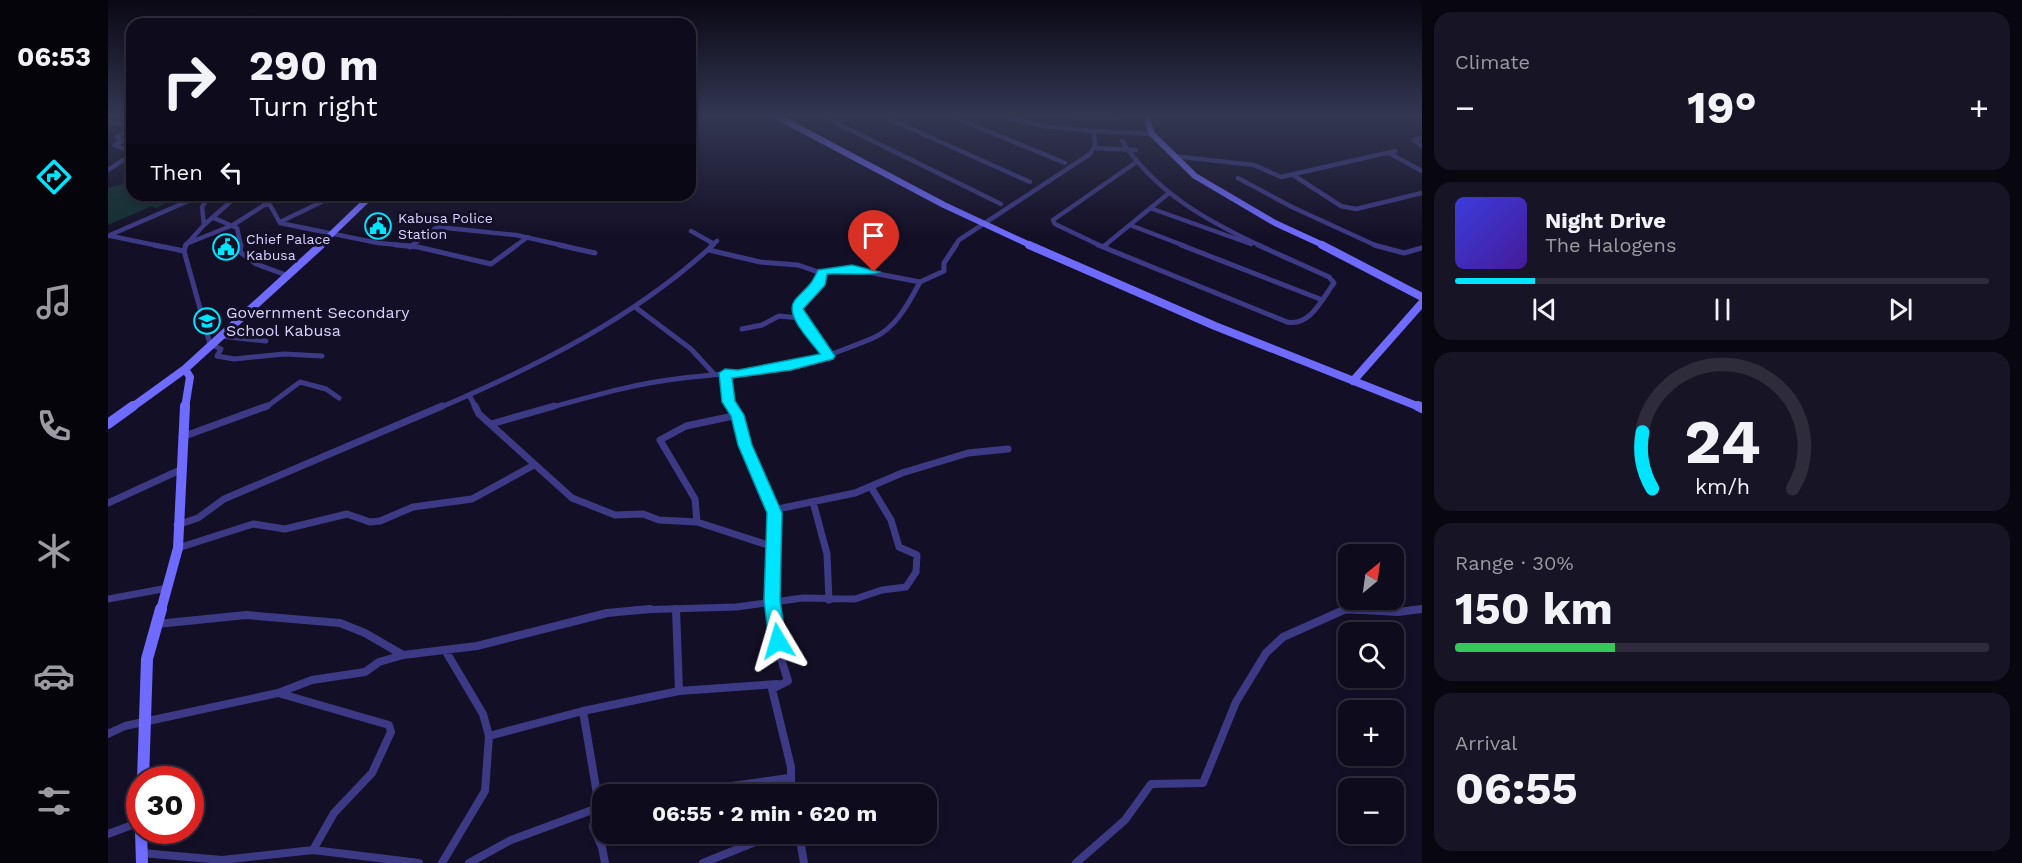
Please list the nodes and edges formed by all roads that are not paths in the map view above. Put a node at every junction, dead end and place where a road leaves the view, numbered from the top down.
1 (853, 157) edge
2 (906, 157) edge
3 (975, 157) edge
4 (1051, 157) edge
5 (1085, 157) edge
6 (1131, 157) edge
7 (1174, 157) edge
8 (1185, 157) edge
9 (1370, 157) edge
10 (1397, 157) edge
11 (126, 158) edge
12 (120, 162) junction
13 (126, 162) edge
14 (1065, 163) dead end
15 (1135, 163) junction
16 (108, 170) edge
17 (1422, 171) edge
18 (1293, 175) junction
19 (1238, 178) dead end
20 (1030, 182) dead end
21 (1169, 193) junction
22 (1422, 193) edge
23 (188, 201) edge
24 (206, 201) edge
25 (232, 201) edge
26 (261, 201) edge
27 (271, 201) edge
28 (324, 201) edge
29 (365, 201) edge
30 (267, 204) junction
31 (1001, 204) dead end
32 (1150, 208) junction
33 (214, 218) junction
34 (280, 223) junction
35 (986, 224) junction
36 (204, 225) junction
37 (233, 225) junction
38 (1130, 225) junction
39 (691, 231) dead end
40 (334, 233) junction
41 (108, 236) edge
42 (528, 237) junction
43 (186, 244) junction
44 (713, 245) junction
45 (1259, 246) junction
46 (410, 247) junction
47 (1103, 247) junction
48 (1422, 248) edge
49 (184, 251) junction
50 (595, 253) dead end
51 (821, 273) junction
52 (286, 275) junction
53 (920, 282) junction
54 (1422, 297) edge
55 (1320, 299) junction
56 (1422, 303) edge
57 (635, 307) junction
58 (800, 318) junction
59 (741, 329) dead end
60 (220, 336) junction
61 (266, 341) dead end
62 (210, 344) junction
63 (322, 356) dead end
64 (829, 356) junction
65 (185, 369) junction
66 (725, 373) junction
67 (714, 374) junction
68 (1353, 381) junction
69 (469, 395) junction
70 (339, 399) dead end
71 (1422, 408) edge
72 (738, 415) junction
73 (108, 424) edge
74 (491, 424) junction
75 (182, 437) junction
76 (1008, 450) dead end
77 (534, 465) junction
78 (180, 470) junction
79 (871, 487) junction
80 (813, 502) junction
81 (108, 503) edge
82 (773, 510) junction
83 (697, 522) junction
84 (177, 525) junction
85 (774, 547) junction
86 (178, 548) junction
87 (168, 588) junction
88 (110, 600) edge
89 (829, 600) junction
90 (773, 603) junction
91 (676, 608) junction
92 (1422, 609) edge
93 (156, 624) junction
94 (445, 650) junction
95 (403, 655) junction
96 (778, 684) junction
97 (679, 691) junction
98 (279, 693) junction
99 (583, 711) junction
100 (146, 722) junction
101 (108, 734) edge
102 (489, 736) junction
103 (144, 766) edge
104 (789, 778) junction
105 (595, 784) edge
106 (745, 784) edge
107 (790, 784) edge
108 (592, 809) edge
109 (126, 827) edge
110 (108, 834) edge
111 (601, 844) edge
112 (750, 844) edge
113 (801, 844) edge
114 (313, 850) junction
115 (142, 858) edge
116 (419, 863) edge
117 (442, 863) edge
118 (469, 863) edge
119 (605, 863) edge
120 (702, 863) edge
121 (804, 863) edge
122 (1076, 863) edge

1 - 35 street
2 - 31 street
3 - 20 street
4 - 14 street
5 - 35 street
6 - 15 street
7 - 54 street
8 - 18 street
9 - 18 street
10 - 17 street
11 - 12 street
12 - 13 street
12 - 16 street
15 - 21 street
15 - 47 street
18 - 22 street
19 - 48 street
21 - 32 street
21 - 45 street
23 - 41 street
24 - 36 street
25 - 33 street
26 - 30 street
27 - 30 street
28 - 34 street
29 - 40 street
30 - 34 street
30 - 37 street
32 - 38 street
32 - 45 street
33 - 36 street
33 - 37 street
34 - 40 street
35 - 53 street
35 - 68 street
36 - 43 street
37 - 43 street
37 - 52 street
38 - 47 street
38 - 55 street
39 - 44 street
40 - 46 street
40 - 52 street
41 - 49 street
42 - 46 street
42 - 46 street
42 - 50 street
43 - 49 street
44 - 51 street
44 - 57 street
45 - 55 street
47 - 55 street
49 - 62 street
51 - 53 street
51 - 58 street
52 - 60 street
53 - 64 street
56 - 68 street
57 - 67 street
57 - 69 street
58 - 59 street
58 - 64 street
60 - 61 street
60 - 62 street
62 - 63 street
62 - 65 street
64 - 66 street
65 - 73 street
65 - 75 street
66 - 67 street
66 - 72 street
67 - 74 street
68 - 71 street
69 - 74 street
69 - 84 street
70 - 75 street
72 - 82 street
72 - 83 street
74 - 77 street
75 - 78 street
76 - 79 street
77 - 83 street
77 - 86 street
78 - 81 street
78 - 84 street
79 - 80 street
79 - 89 street
80 - 82 street
80 - 89 street
82 - 85 street
83 - 85 street
84 - 86 street
85 - 90 street
86 - 87 street
87 - 88 street
87 - 93 street
89 - 90 street
90 - 91 street
90 - 96 street
91 - 94 street
91 - 97 street
92 - 122 street
93 - 95 street
93 - 100 street
94 - 95 street
94 - 102 street
95 - 98 street
96 - 97 street
96 - 104 street
97 - 99 street
98 - 100 street
98 - 114 street
99 - 102 street
99 - 105 street
100 - 101 street
100 - 103 street
102 - 117 street
104 - 106 street
104 - 107 street
108 - 118 street
109 - 110 street
111 - 119 street
112 - 120 street
113 - 121 street
114 - 115 street
114 - 116 street

